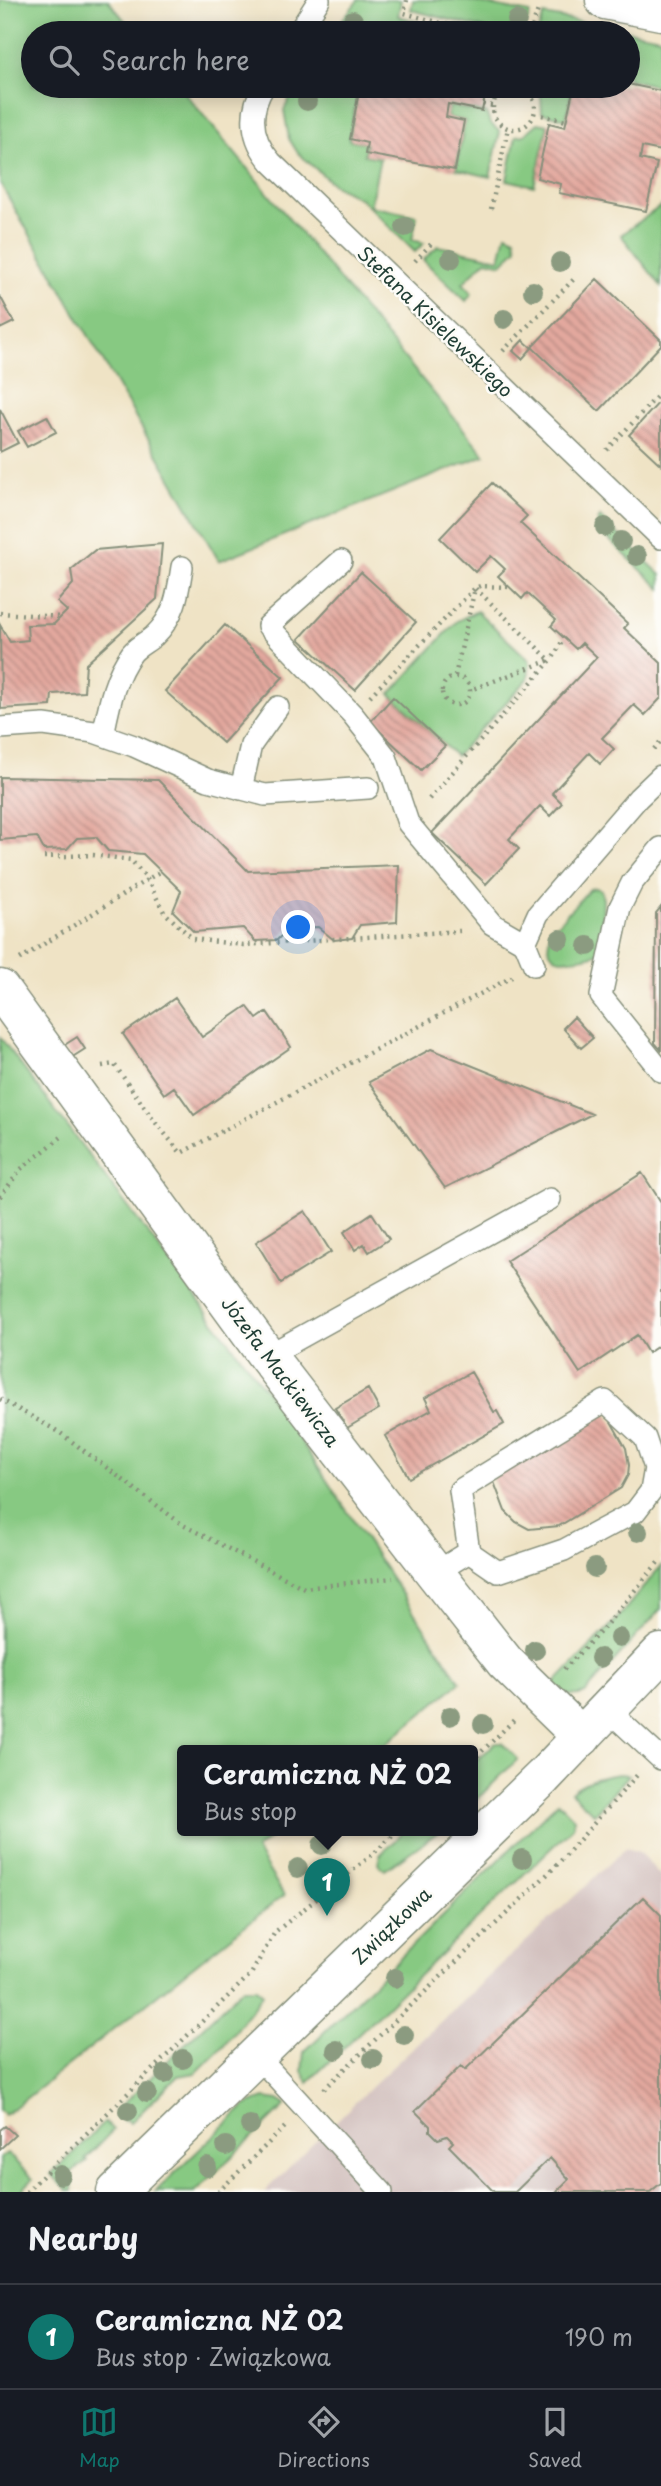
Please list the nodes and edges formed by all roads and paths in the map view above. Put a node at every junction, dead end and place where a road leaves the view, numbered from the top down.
1 (320, 0) edge
2 (407, 0) edge
3 (605, 0) edge
4 (539, 7) dead end
5 (661, 11) edge
6 (306, 21) edge
7 (434, 21) edge
8 (534, 21) edge
9 (259, 98) edge
10 (497, 98) edge
11 (533, 98) edge
12 (483, 104) dead end
13 (493, 106) junction
14 (542, 116) dead end
15 (566, 121) dead end
16 (508, 128) junction
17 (491, 209) dead end
18 (431, 244) dead end
19 (415, 261) dead end
20 (576, 277) dead end
21 (501, 353) dead end
22 (661, 392) edge
23 (604, 454) dead end
24 (661, 538) edge
25 (341, 561) dead end
26 (182, 567) dead end
27 (510, 587) dead end
28 (475, 588) junction
29 (0, 612) edge
30 (61, 617) dead end
31 (564, 638) dead end
32 (550, 660) junction
33 (455, 676) junction
34 (470, 690) junction
35 (278, 706) dead end
36 (353, 715) junction
37 (0, 728) edge
38 (103, 735) junction
39 (661, 776) edge
40 (368, 788) dead end
41 (241, 789) junction
42 (408, 823) junction
43 (661, 848) edge
44 (44, 857) dead end
45 (161, 871) dead end
46 (147, 879) junction
47 (492, 924) junction
48 (525, 943) junction
49 (534, 965) joint
50 (6, 976) edge
51 (92, 1067) dead end
52 (661, 1071) edge
53 (94, 1116) junction
54 (0, 1197) edge
55 (550, 1199) dead end
56 (267, 1356) junction
57 (0, 1399) edge
58 (469, 1552) junction
59 (661, 1559) edge
60 (435, 1573) junction
61 (660, 1655) edge
62 (538, 1695) junction
63 (595, 1724) junction
64 (478, 1755) edge
65 (659, 1757) edge
66 (392, 1836) edge
67 (257, 2056) junction
68 (304, 2108) junction
69 (26, 2192) edge
70 (117, 2192) edge
71 (218, 2192) edge
72 (382, 2192) edge

1 - 6 lane
2 - 7 path
3 - 5 street
4 - 8 path
9 - 24 lane, Stefana Kisielewskiego
10 - 13 path
11 - 16 path
12 - 13 path
13 - 16 path
14 - 15 path
16 - 17 path
18 - 19 path
20 - 21 path
22 - 23 path
25 - 36 lane
26 - 38 lane
27 - 28 path
28 - 32 path
28 - 33 path
28 - 36 path
29 - 30 path
31 - 32 path
32 - 34 path
32 - 42 path
33 - 34 path
33 - 34 path
35 - 41 lane
36 - 42 lane
37 - 38 lane
38 - 41 lane
39 - 48 lane
40 - 41 lane
42 - 47 lane
43 - 52 lane
44 - 46 path
45 - 46 path
46 - 47 path
46 - 50 path
47 - 48 lane
48 - 49 lane
49 - 51 path
50 - 53 street, Józefa Mackiewicza
53 - 54 path
53 - 56 street, Józefa Mackiewicza
55 - 56 lane
56 - 60 street, Józefa Mackiewicza
57 - 60 path
58 - 58 lane
58 - 60 lane
59 - 62 path
60 - 62 street, Józefa Mackiewicza
61 - 63 street, Związkowa
62 - 63 street, Józefa Mackiewicza
62 - 64 path
63 - 65 lane
63 - 67 street, Związkowa
65 - 68 path
66 - 69 path
67 - 68 lane
67 - 70 street, Związkowa
68 - 71 path
68 - 72 lane

